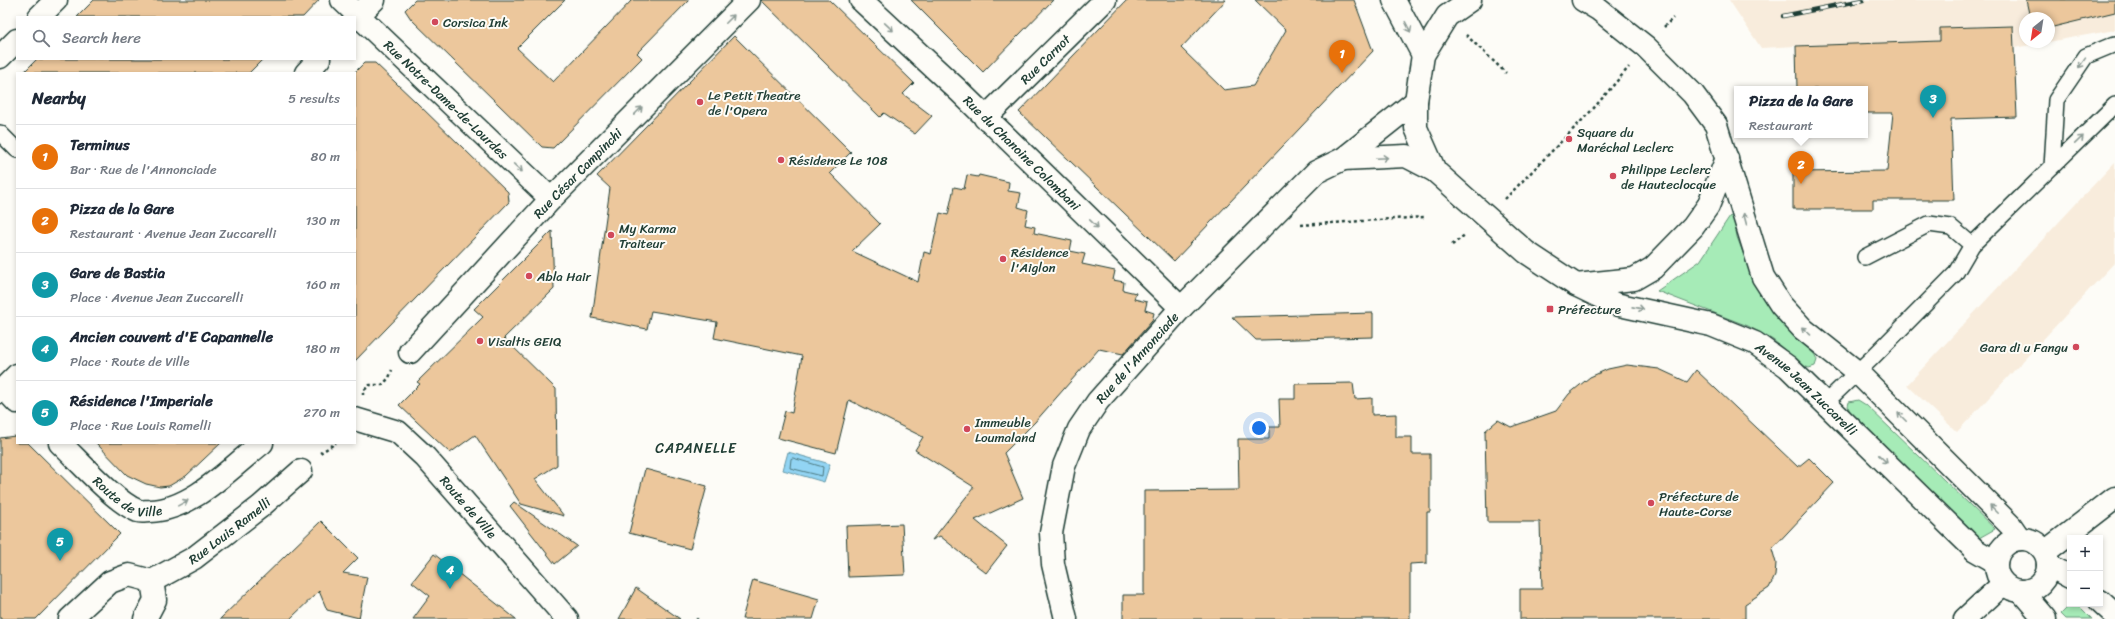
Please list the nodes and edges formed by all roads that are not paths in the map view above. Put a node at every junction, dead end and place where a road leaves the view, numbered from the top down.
1 (56, 0) edge
2 (342, 0) edge
3 (374, 0) edge
4 (749, 0) edge
5 (861, 0) edge
6 (1105, 0) edge
7 (1394, 0) edge
8 (1470, 0) edge
9 (1582, 0) edge
10 (40, 16) edge
11 (354, 16) edge
12 (356, 18) edge
13 (16, 41) edge
14 (2115, 44) edge
15 (1423, 54) junction
16 (0, 57) edge
17 (318, 60) edge
18 (307, 72) edge
19 (1416, 101) junction
20 (2115, 105) edge
21 (985, 118) junction
22 (0, 133) edge
23 (16, 149) edge
24 (1727, 158) junction
25 (1343, 159) junction
26 (2052, 167) junction
27 (1435, 171) junction
28 (551, 199) junction
29 (1972, 245) junction
30 (1865, 257) dead end
31 (1576, 285) junction
32 (1181, 308) junction
33 (410, 352) road end
34 (1857, 372) junction
35 (1825, 403) junction
36 (356, 419) edge
37 (61, 444) edge
38 (261, 444) edge
39 (301, 471) dead end
40 (2115, 498) edge
41 (2020, 539) junction
42 (2047, 558) junction
43 (1996, 562) junction
44 (2067, 575) edge
45 (152, 581) junction
46 (2012, 588) junction
47 (2103, 604) edge
48 (2115, 615) edge
49 (70, 619) edge
50 (145, 619) edge
51 (567, 619) edge
52 (1066, 619) edge
53 (1966, 619) edge
54 (2045, 619) edge

1 - 10 street
2 - 11 street, Rue Notre-Dame-de-Lourdes
3 - 12 street
28 -> 4 street, Rue César Campinchi
5 -> 21 street, Rue du Chanoine Colombani
6 - 21 street, Rue Carnot
7 -> 15 street
8 - 15 street
9 - 24 street
12 -> 28 street, Rue Notre-Dame-de-Lourdes
13 - 16 street
14 -> 26 lane
15 - 19 street
17 - 18 street
19 - 25 street, Rue de l'Annonciade
19 - 27 street
26 -> 20 lane
21 -> 32 street, Rue du Chanoine Colombani
22 - 23 lane
24 - 31 street
34 -> 24 street
25 -> 27 street, Rue de l'Annonciade
25 - 32 street, Rue de l'Annonciade
26 - 29 lane
27 - 31 street, Avenue Jean Zuccarelli
28 - 33 street, Rue César Campinchi
29 - 30 lane
29 - 34 lane
31 -> 35 street, Avenue Jean Zuccarelli
32 - 52 street, Rue de l'Annonciade
34 - 35 lane
41 -> 34 street
35 -> 43 street, Avenue Jean Zuccarelli
36 - 51 street, Route de Ville
37 -> 38 street, Route de Ville
39 - 45 street, Rue Louis Ramelli
40 - 42 street
41 - 42 street
41 - 43 street
42 - 44 street
42 - 46 street
43 - 46 street
45 - 49 street
45 - 50 street
46 - 53 street
46 - 54 street
47 - 48 street

